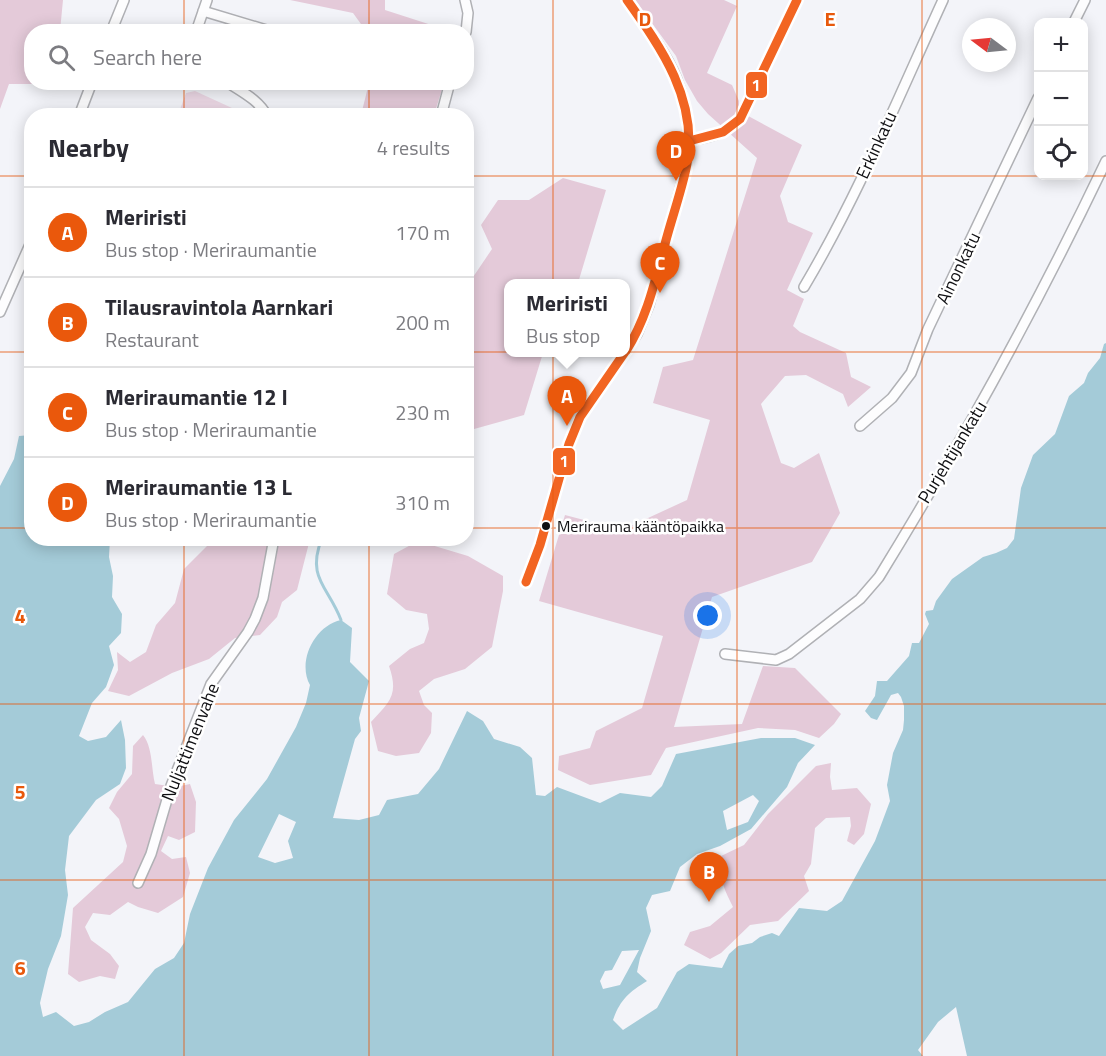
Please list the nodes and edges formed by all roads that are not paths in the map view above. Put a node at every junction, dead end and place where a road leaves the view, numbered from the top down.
1 (124, 0) edge
2 (207, 0) edge
3 (465, 0) edge
4 (627, 0) edge
5 (797, 0) edge
6 (943, 0) edge
7 (1084, 0) edge
8 (203, 11) junction
9 (1076, 18) edge
10 (114, 24) edge
11 (199, 24) edge
12 (246, 24) edge
13 (467, 24) edge
14 (89, 90) edge
15 (239, 90) edge
16 (448, 90) edge
17 (1034, 106) edge
18 (82, 108) edge
19 (263, 108) edge
20 (443, 108) edge
21 (689, 141) junction
22 (1106, 161) edge
23 (24, 258) edge
24 (804, 287) dead end
25 (0, 312) edge
26 (630, 344) edge
27 (622, 357) edge
28 (860, 426) dead end
29 (273, 546) edge
30 (526, 582) dead end
31 (725, 654) dead end
32 (138, 883) dead end

1 - 10 street
2 - 8 street
3 - 13 street
4 - 21 street
5 - 21 street
6 - 24 street, Erkinkatu
7 - 9 street
8 - 11 street
8 - 12 street
14 - 18 street
15 - 19 street
16 - 20 street
17 - 28 street, Ainonkatu
21 - 26 street
22 - 31 street, Purjehtijankatu
23 - 25 street
27 - 30 street
29 - 32 street, Nuljattimenvahe

